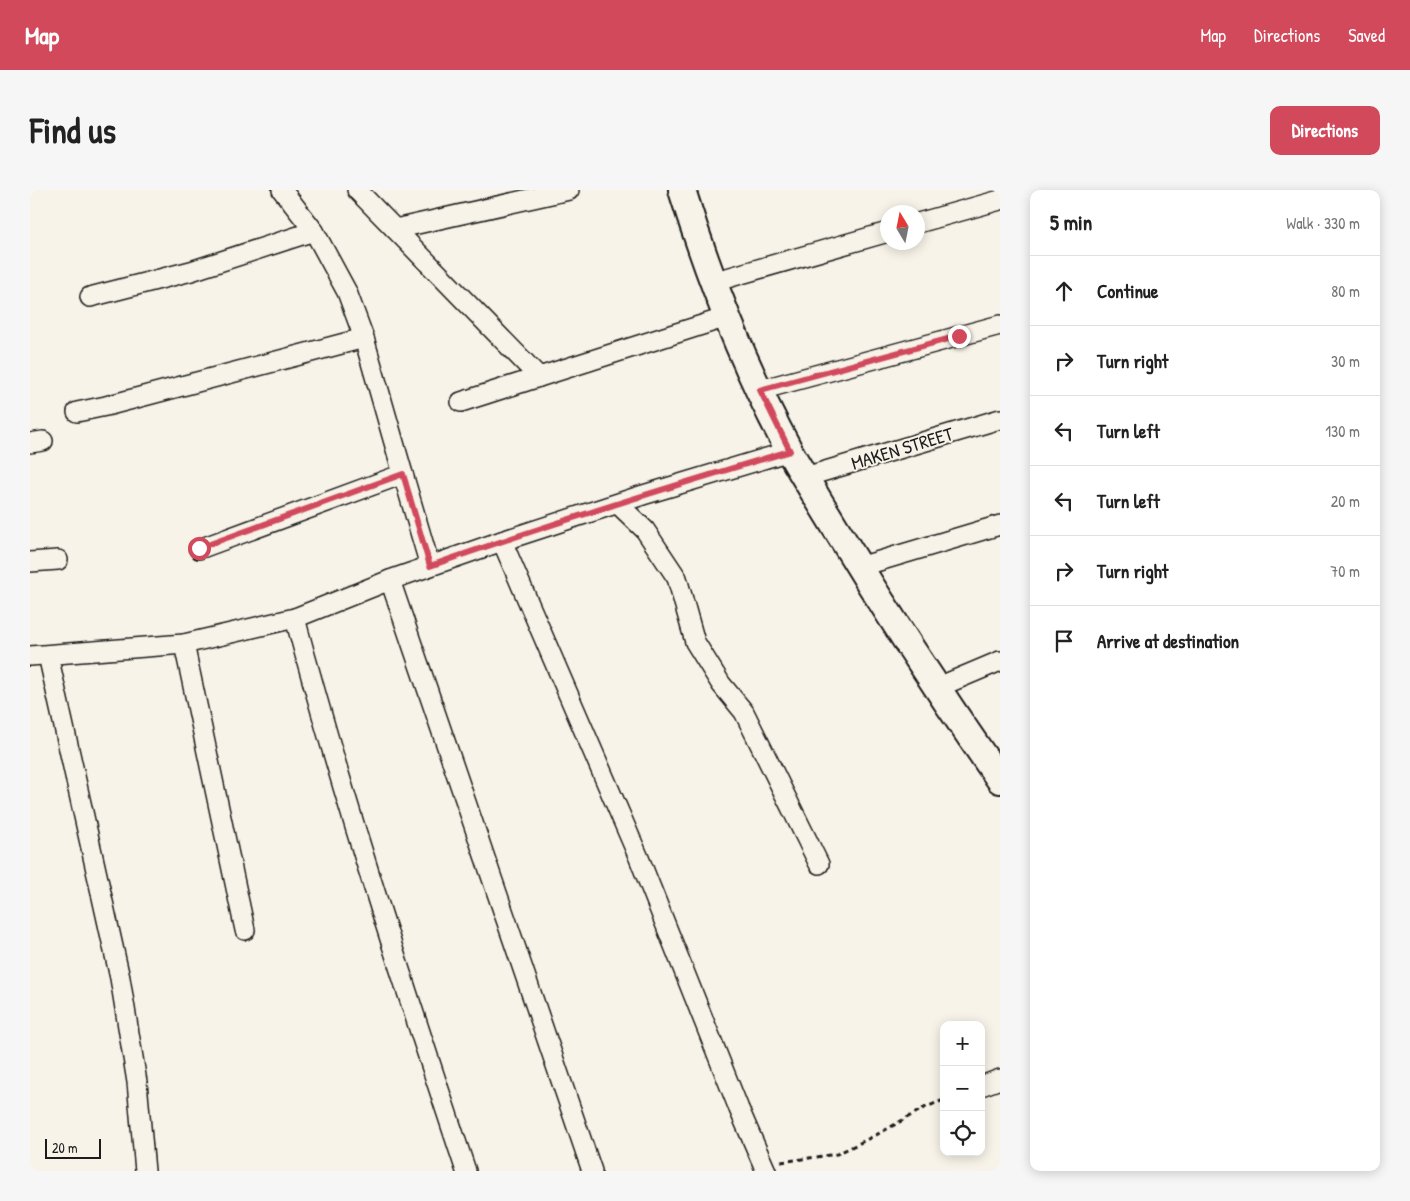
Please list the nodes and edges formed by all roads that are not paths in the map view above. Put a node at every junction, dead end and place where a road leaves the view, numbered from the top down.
1 (282, 190) edge
2 (357, 190) edge
3 (570, 190) edge
4 (682, 190) edge
5 (1000, 200) edge
6 (925, 221) edge
7 (395, 229) junction
8 (314, 232) junction
9 (880, 234) edge
10 (714, 282) junction
11 (90, 297) dead end
12 (727, 318) junction
13 (1000, 324) edge
14 (364, 338) junction
15 (539, 377) junction
16 (760, 390) junction
17 (461, 402) dead end
18 (77, 412) dead end
19 (1000, 419) edge
20 (790, 451) junction
21 (403, 474) junction
22 (805, 477) junction
23 (618, 504) junction
24 (1000, 525) edge
25 (502, 541) junction
26 (199, 548) dead end
27 (58, 560) dead end
28 (30, 562) edge
29 (430, 566) junction
30 (859, 567) junction
31 (390, 580) junction
32 (295, 618) junction
33 (184, 644) junction
34 (39, 655) edge
35 (1000, 661) edge
36 (936, 688) junction
37 (1000, 780) edge
38 (819, 864) dead end
39 (245, 930) dead end
40 (1000, 1079) edge
41 (985, 1085) edge
42 (764, 1168) edge
43 (145, 1171) edge
44 (466, 1171) edge
45 (592, 1171) edge

1 - 8 street
2 - 7 street
3 - 7 street
4 - 10 street
5 - 6 street
7 - 15 street
8 - 11 street
8 - 14 street
9 - 10 street
10 - 12 street
12 - 15 street
12 - 16 street
13 - 16 street
14 - 18 street
14 - 21 street
15 - 17 street
16 - 20 street
19 - 22 street, MAKEN STREET
20 - 22 street
20 - 23 street
21 - 26 street
21 - 29 street
22 - 30 street
23 - 25 street
23 - 38 street
24 - 30 street
25 - 29 street
25 - 42 street
27 - 28 street
29 - 31 street
30 - 36 street
31 - 32 street
31 - 45 street
32 - 33 street
32 - 44 street
33 - 34 street
33 - 39 street
34 - 43 street
35 - 36 street
36 - 37 street
40 - 41 street

